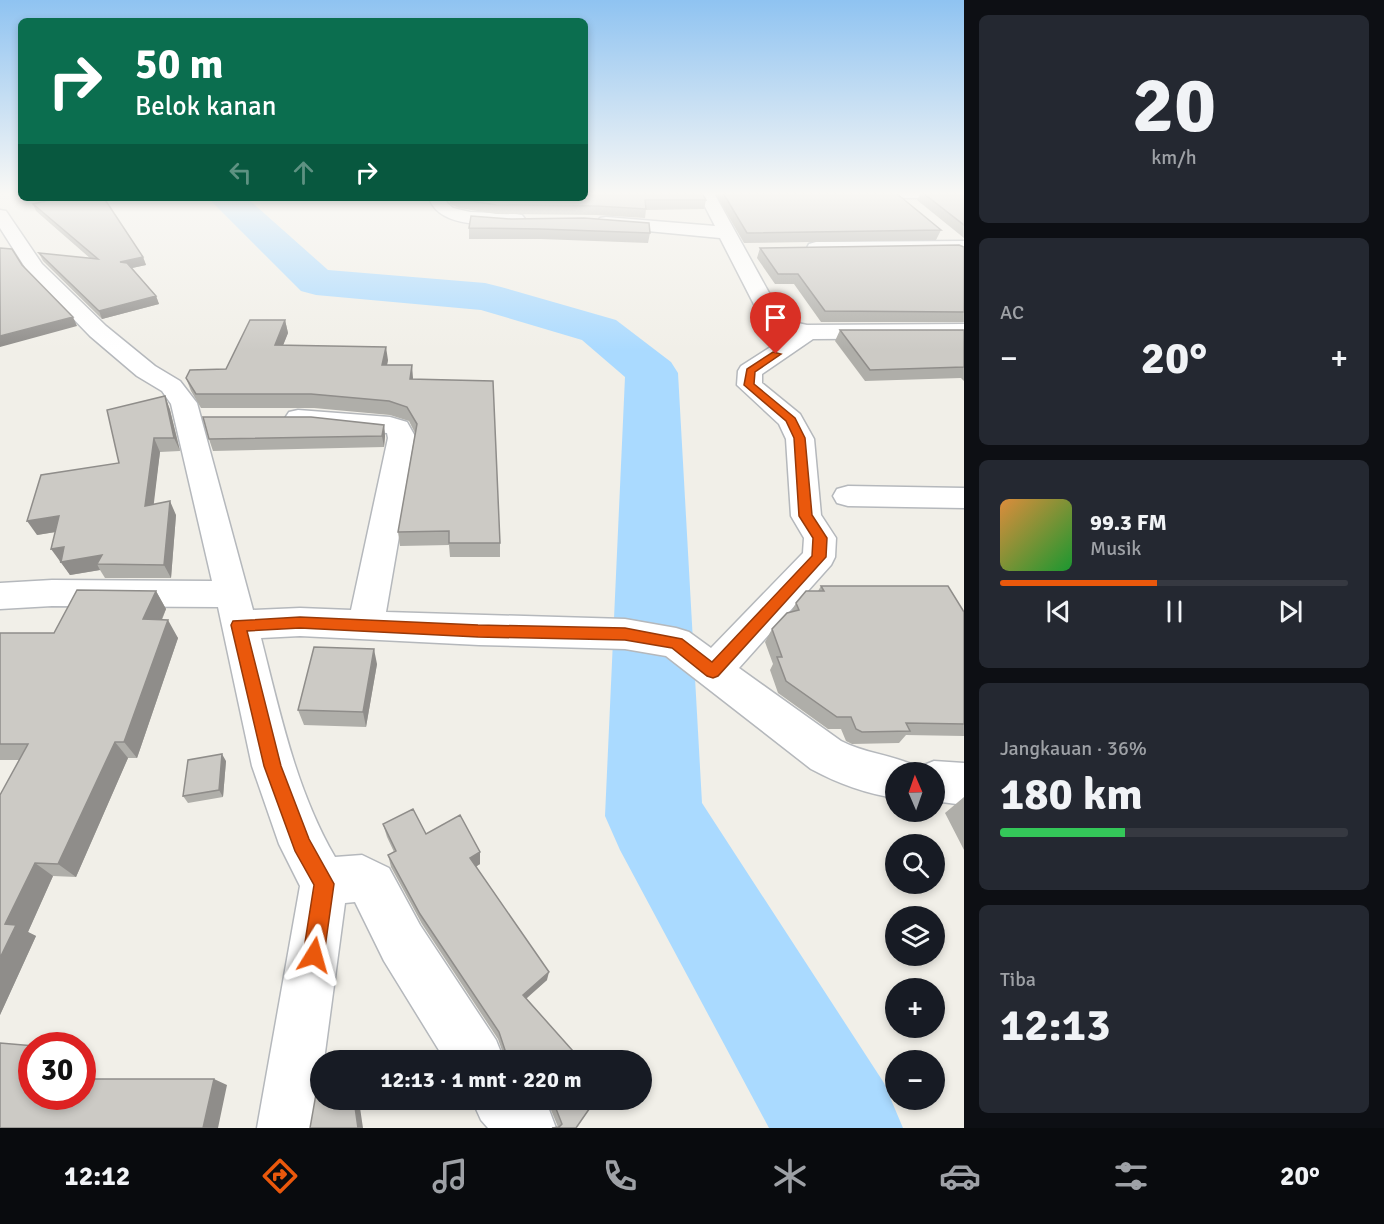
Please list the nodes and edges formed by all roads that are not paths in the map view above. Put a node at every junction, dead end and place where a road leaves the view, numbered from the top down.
1 (17, 246) edge
2 (734, 246) edge
3 (744, 246) edge
4 (962, 248) edge
5 (793, 249) edge
6 (759, 250) edge
7 (964, 331) edge
8 (807, 332) junction
9 (268, 418) edge
10 (848, 496) dead end
11 (964, 498) edge
12 (0, 596) edge
13 (252, 616) junction
14 (366, 624) junction
15 (713, 671) junction
16 (885, 777) edge
17 (945, 782) edge
18 (964, 784) edge
19 (336, 881) junction
20 (470, 1050) edge
21 (510, 1110) edge
22 (286, 1128) edge
23 (527, 1128) edge

1 - 13 street
2 - 8 street
3 - 6 street
4 - 5 street
7 - 8 street
8 - 15 street
9 - 14 street
10 - 11 street
12 - 13 street
13 - 14 street
13 - 19 street
14 - 15 street
15 - 16 street
17 - 18 street
19 - 20 street
19 - 22 street
21 - 23 street

